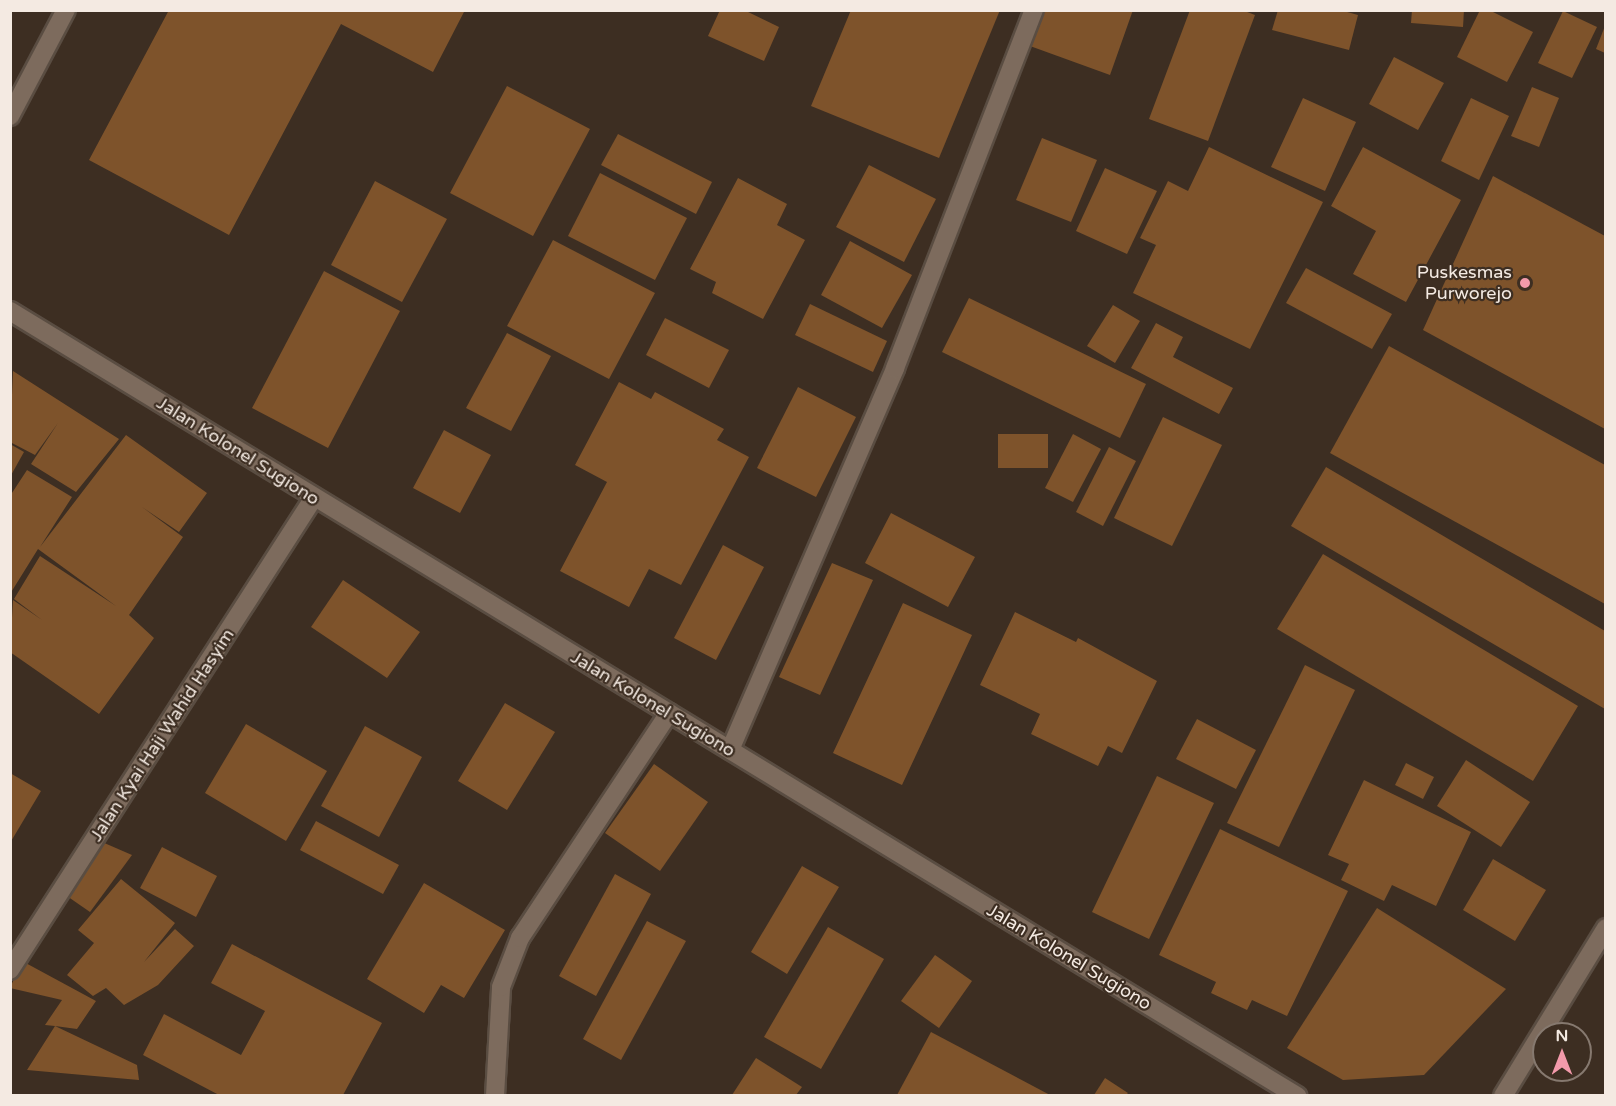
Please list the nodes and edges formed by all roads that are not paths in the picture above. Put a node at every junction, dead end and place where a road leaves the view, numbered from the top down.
1 (66, 10) edge
2 (1034, 10) edge
3 (10, 116) edge
4 (10, 311) edge
5 (313, 499) junction
6 (669, 713) junction
7 (730, 750) junction
8 (1605, 928) edge
9 (10, 970) edge
10 (495, 1095) edge
11 (1297, 1095) edge
12 (1503, 1095) edge

1 - 3 street
2 - 7 street
4 - 5 street, Jalan Kolonel Sugiono
5 - 6 street, Jalan Kolonel Sugiono
5 - 9 street, Jalan Kyai Haji Wahid Hasyim
6 - 7 street, Jalan Kolonel Sugiono
6 - 10 street
7 - 11 street, Jalan Kolonel Sugiono
8 - 12 street

